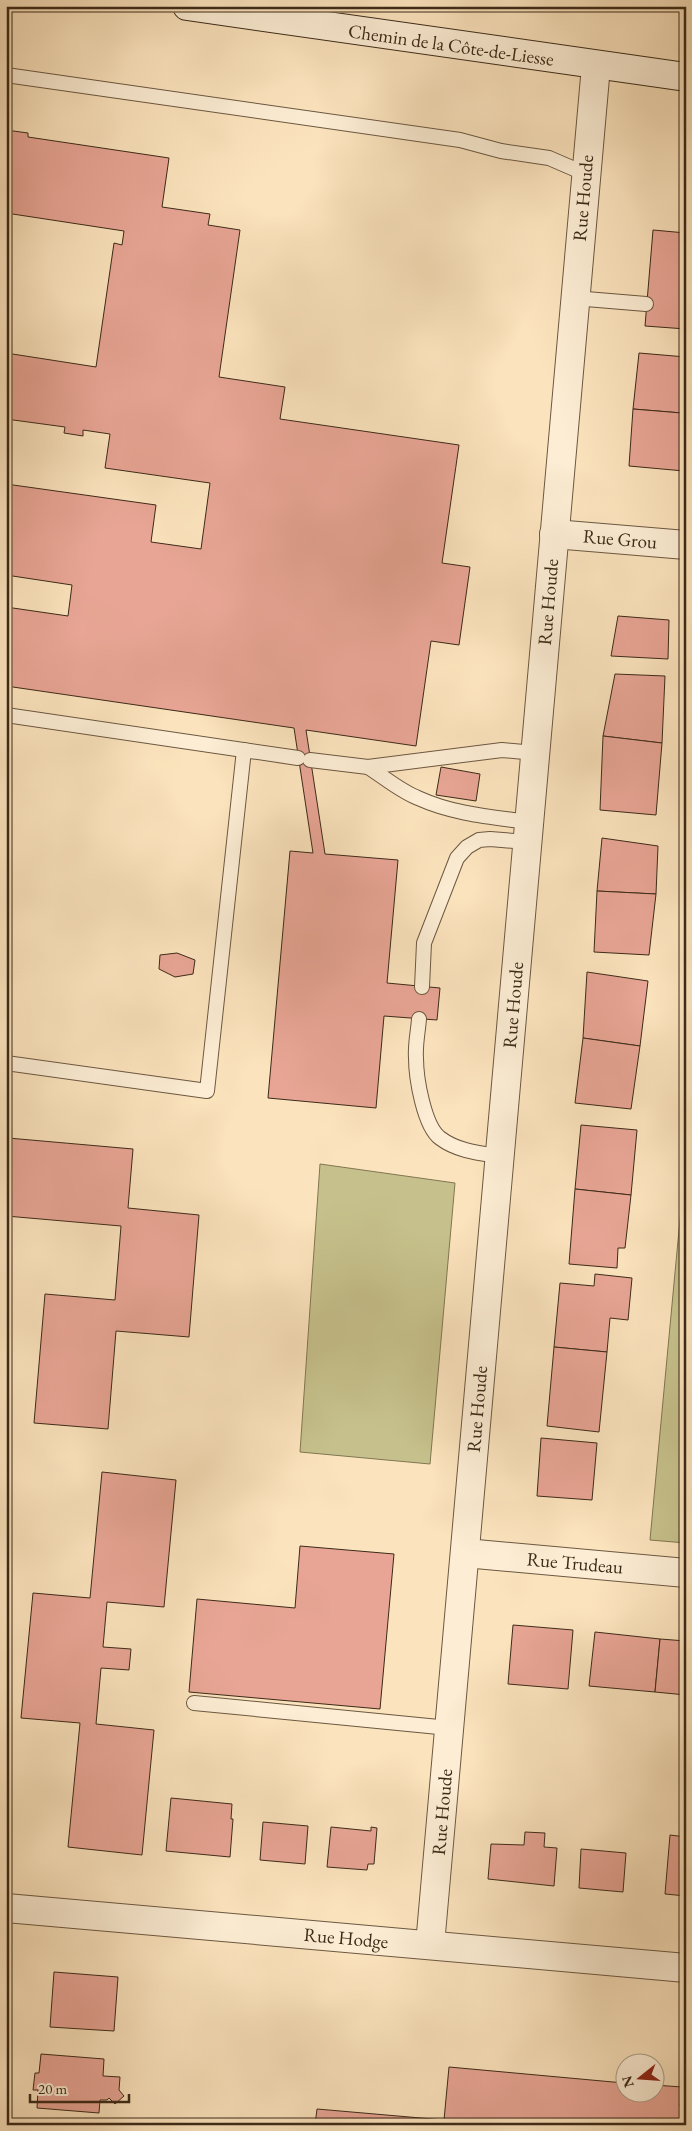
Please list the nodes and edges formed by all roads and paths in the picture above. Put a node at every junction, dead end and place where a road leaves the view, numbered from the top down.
1 (187, 6) edge
2 (596, 66) junction
3 (6, 75) edge
4 (686, 77) edge
5 (586, 174) junction
6 (574, 298) junction
7 (646, 304) dead end
8 (554, 534) junction
9 (686, 545) edge
10 (6, 715) edge
11 (244, 750) junction
12 (535, 753) junction
13 (368, 767) junction
14 (528, 832) junction
15 (422, 987) dead end
16 (419, 1019) dead end
17 (6, 1063) edge
18 (499, 1156) junction
19 (465, 1552) junction
20 (686, 1574) edge
21 (194, 1703) dead end
22 (449, 1728) junction
23 (6, 1908) edge
24 (430, 1945) junction
25 (686, 1968) edge

1 - 2 street, Chemin de la Côte-de-Liesse
2 - 4 street, Chemin de la Côte-de-Liesse
2 - 5 street, Rue Houde
3 - 5 lane
5 - 6 street, Rue Houde
6 - 7 lane
6 - 8 street, Rue Houde
8 - 9 street, Rue Grou
8 - 12 street, Rue Houde
10 - 11 lane
11 - 13 lane
11 - 17 lane
12 - 13 lane
12 - 14 street, Rue Houde
13 - 14 lane
14 - 15 lane
14 - 18 street, Rue Houde
16 - 18 lane
18 - 19 street, Rue Houde
19 - 20 street, Rue Trudeau
19 - 22 street, Rue Houde
21 - 22 lane
22 - 24 street, Rue Houde
23 - 24 street, Rue Hodge
24 - 25 street, Rue Hodge

